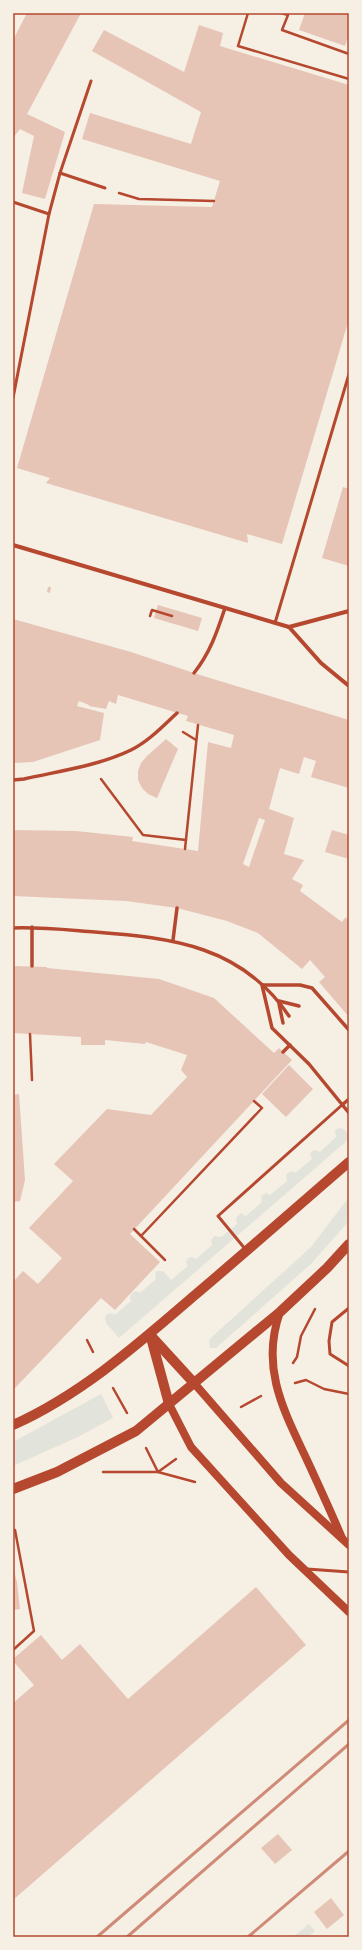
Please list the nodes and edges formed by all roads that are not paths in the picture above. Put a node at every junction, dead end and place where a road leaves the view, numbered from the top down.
1 (91, 81) dead end
2 (60, 173) junction
3 (105, 188) road end
4 (13, 202) edge
5 (49, 214) junction
6 (349, 374) edge
7 (13, 398) edge
8 (13, 545) edge
9 (224, 608) junction
10 (349, 611) edge
11 (275, 623) junction
12 (289, 627) junction
13 (194, 673) dead end
14 (349, 686) edge
15 (177, 713) dead end
16 (13, 780) edge
17 (177, 908) dead end
18 (32, 927) junction
19 (13, 928) edge
20 (173, 940) junction
21 (32, 966) dead end
22 (262, 986) junction
23 (279, 1001) junction
24 (299, 1006) dead end
25 (288, 1016) dead end
26 (282, 1023) dead end
27 (349, 1030) edge
28 (290, 1045) junction
29 (283, 1052) dead end
30 (349, 1099) edge
31 (342, 1105) junction
32 (349, 1113) edge
33 (348, 1163) edge
34 (349, 1244) edge
35 (247, 1251) junction
36 (349, 1308) edge
37 (280, 1312) junction
38 (150, 1334) junction
39 (349, 1366) edge
40 (194, 1383) junction
41 (169, 1404) junction
42 (13, 1425) edge
43 (13, 1489) edge
44 (342, 1538) junction
45 (349, 1545) edge
46 (303, 1568) junction
47 (349, 1572) edge
48 (349, 1612) edge

1 - 2 lane
2 - 3 lane
2 - 5 lane
4 - 5 lane
5 - 7 lane
6 - 11 lane
8 - 9 street
9 - 11 street
9 - 13 street
10 - 12 street
11 - 12 street
12 - 14 street
15 - 16 street
17 - 20 street
18 - 19 street
18 - 20 street
18 - 21 street
20 - 22 street
22 - 23 street
22 - 27 street
22 - 28 street
23 - 24 street
23 - 25 street
23 - 26 street
28 - 29 street
28 - 31 street
30 - 31 street
31 - 32 street
31 - 35 lane
33 - 35 main road
34 - 37 main road
35 - 38 main road
36 - 39 lane
37 - 40 main road
37 - 44 main road
38 - 40 main road
38 - 41 main road
38 - 42 main road
40 - 41 main road
40 - 44 main road
41 - 43 main road
41 - 46 main road
44 - 45 main road
46 - 47 lane
46 - 48 main road

